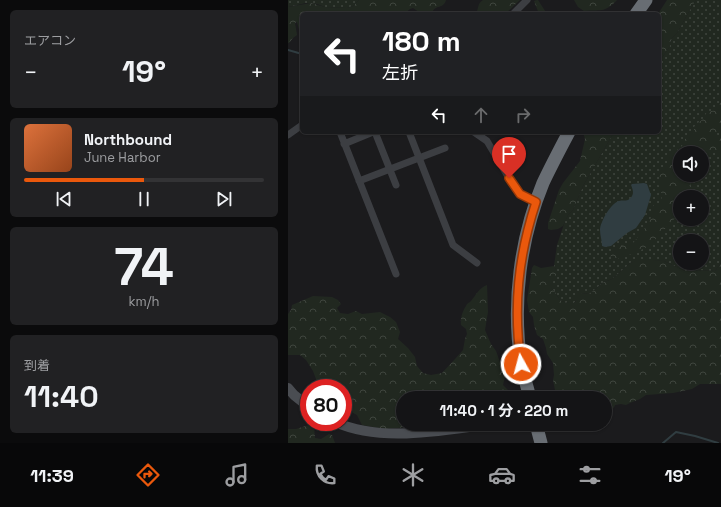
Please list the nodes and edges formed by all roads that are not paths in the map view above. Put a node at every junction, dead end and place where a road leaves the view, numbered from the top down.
1 (527, 0) edge
2 (646, 0) edge
3 (515, 12) edge
4 (637, 12) edge
5 (300, 126) edge
6 (341, 134) edge
7 (369, 134) edge
8 (375, 134) edge
9 (410, 134) edge
10 (477, 134) edge
11 (568, 134) edge
12 (288, 135) edge
13 (344, 144) junction
14 (445, 148) dead end
15 (419, 157) junction
16 (390, 169) junction
17 (359, 181) junction
18 (396, 185) dead end
19 (536, 202) junction
20 (476, 263) dead end
21 (396, 274) dead end
22 (288, 388) edge
23 (528, 391) edge
24 (300, 400) edge
25 (352, 428) edge
26 (438, 431) edge
27 (538, 431) edge
28 (541, 443) edge

1 - 3 street
2 - 4 highway
5 - 12 street
6 - 13 street
7 - 13 street
8 - 16 street
9 - 15 street
10 - 19 street
11 - 19 highway
13 - 17 street
14 - 15 street
15 - 16 street
15 - 20 street
16 - 17 street
16 - 18 street
17 - 21 street
19 - 23 highway
22 - 24 street
25 - 26 street
27 - 28 highway

